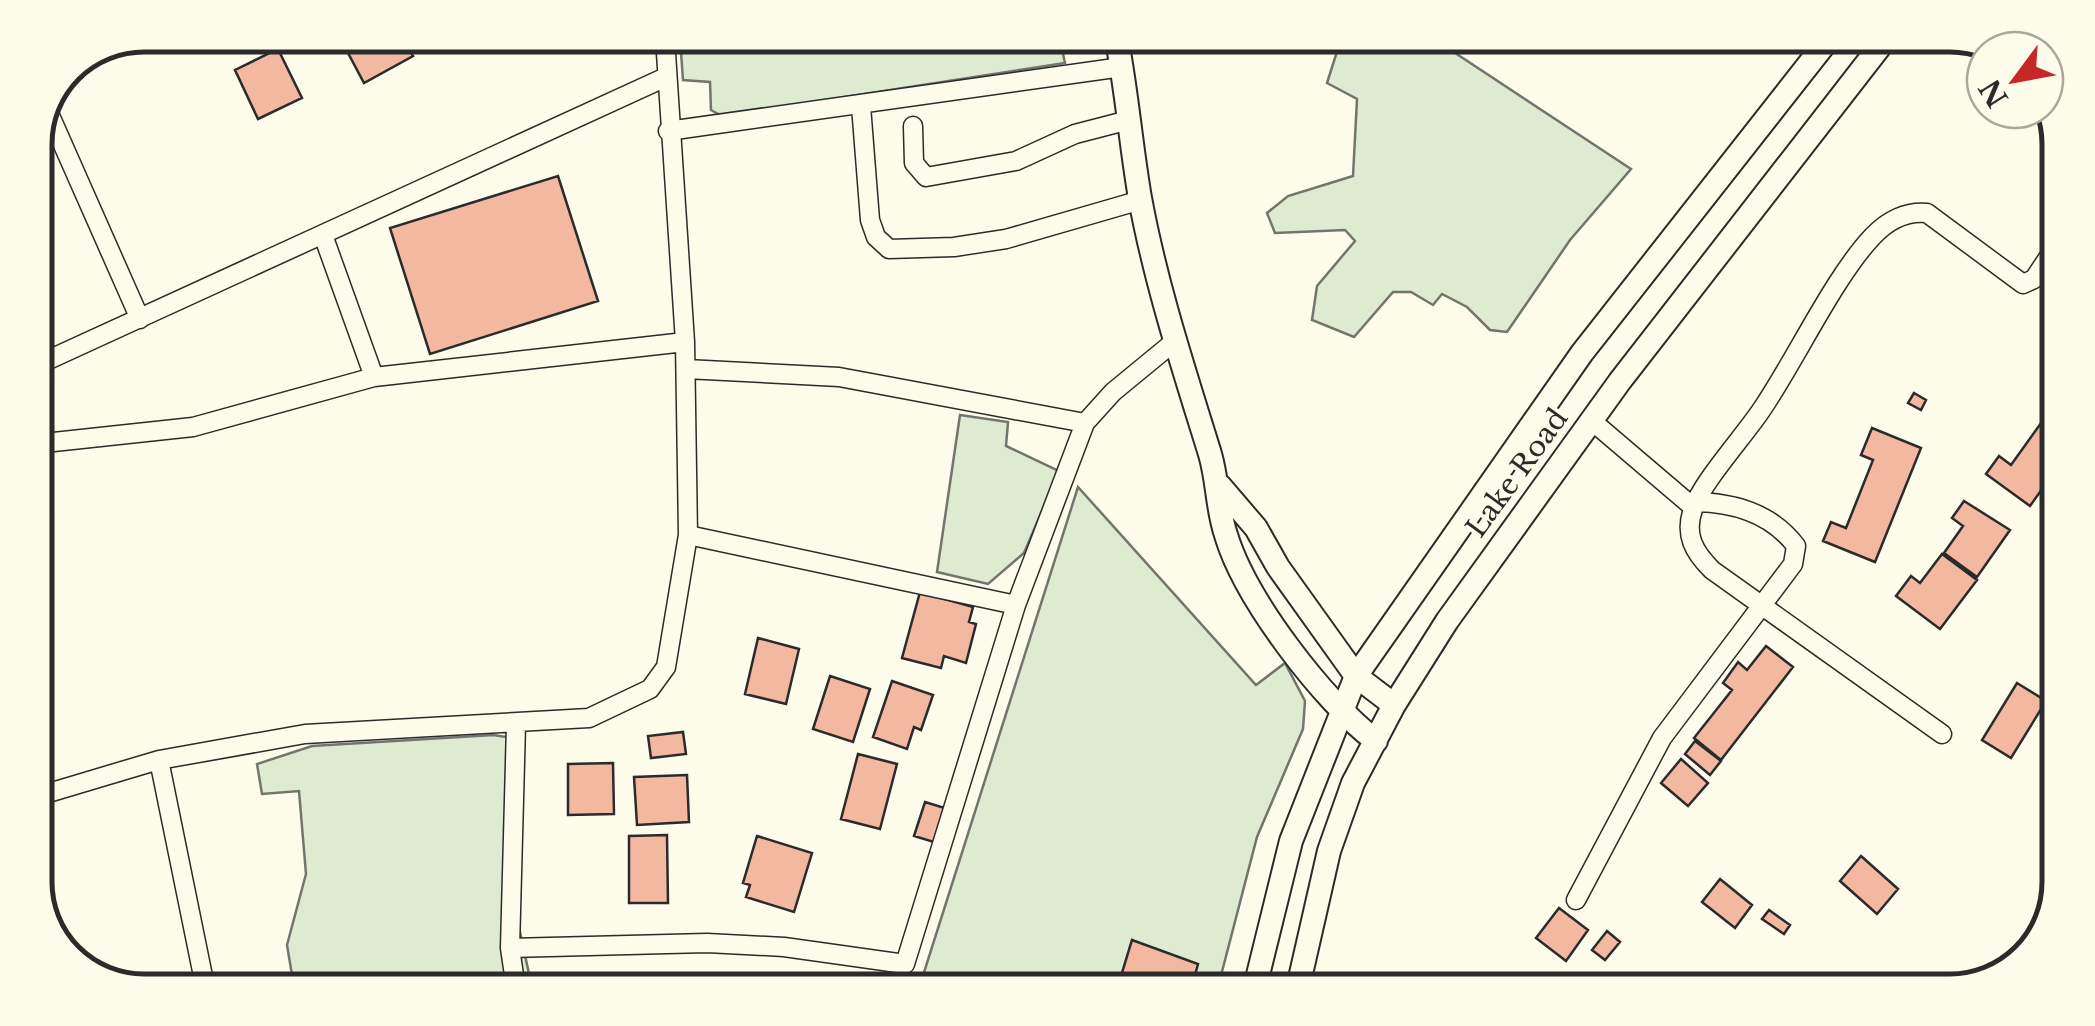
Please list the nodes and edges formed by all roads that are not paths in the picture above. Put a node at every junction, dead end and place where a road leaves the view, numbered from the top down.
1 (665, 52) edge
2 (1119, 52) edge
3 (1818, 52) edge
4 (1875, 52) edge
5 (1122, 68) junction
6 (666, 76) junction
7 (860, 106) junction
8 (1130, 120) junction
9 (55, 126) edge
10 (913, 126) dead end
11 (668, 131) junction
12 (1141, 200) junction
13 (322, 235) junction
14 (2042, 267) edge
15 (140, 318) junction
16 (1175, 341) junction
17 (685, 342) junction
18 (53, 358) edge
19 (686, 369) junction
20 (374, 377) junction
21 (1592, 421) junction
22 (1085, 424) junction
23 (53, 442) edge
24 (1220, 486) junction
25 (1695, 505) junction
26 (688, 535) junction
27 (1016, 606) junction
28 (1764, 606) junction
29 (1356, 676) junction
30 (1394, 705) junction
31 (1342, 716) junction
32 (516, 725) junction
33 (1942, 734) dead end
34 (1376, 741) junction
35 (160, 760) junction
36 (53, 792) edge
37 (1576, 900) dead end
38 (510, 948) junction
39 (203, 974) edge
40 (513, 974) edge
41 (1259, 974) edge
42 (1301, 974) edge

1 - 6 street
2 - 5 main road
3 - 29 main road, Lake Road
4 - 21 main road, Lake Road
5 - 7 street
5 - 8 main road
6 - 11 street
6 - 13 street
7 - 11 street
7 - 12 street
8 - 10 street
8 - 12 main road
9 - 15 street
11 - 17 street
12 - 16 main road
13 - 15 street
13 - 20 street
14 - 25 street
15 - 18 street
16 - 22 street
16 - 24 main road
17 - 19 street
17 - 20 street
19 - 22 street
19 - 26 street
20 - 23 street
21 - 25 street
21 - 30 main road, Lake Road
22 - 27 street
24 - 29 main road
24 - 31 main road
25 - 28 street
25 - 28 street
26 - 27 street
26 - 32 street
27 - 38 street
28 - 33 street
28 - 37 street
29 - 30 main road
29 - 31 main road, Lake Road
30 - 34 main road, Lake Road
31 - 34 main road
31 - 41 main road, Lake Road
32 - 35 street
32 - 38 street
34 - 42 main road, Lake Road
35 - 36 street
35 - 39 street
38 - 40 street

